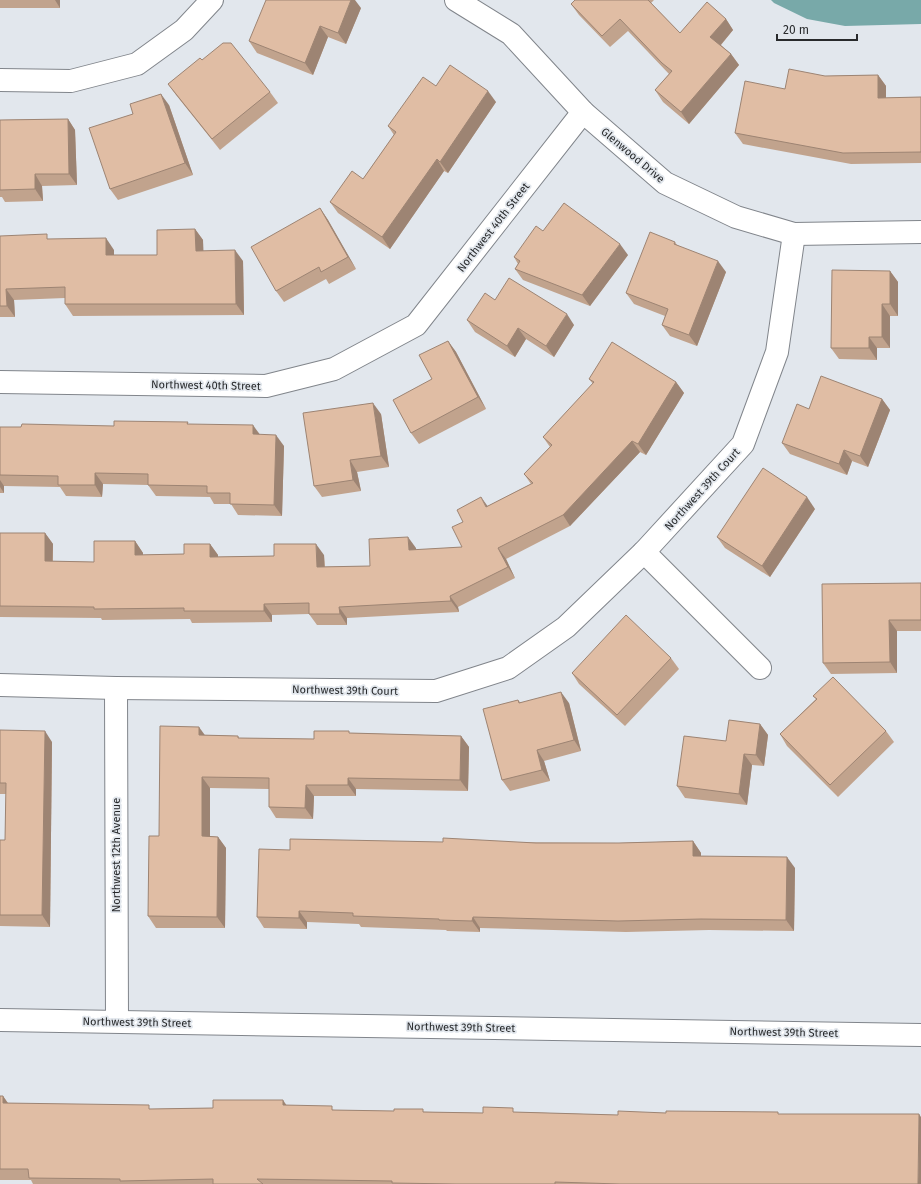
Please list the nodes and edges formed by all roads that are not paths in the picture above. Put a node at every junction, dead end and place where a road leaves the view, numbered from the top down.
1 (212, 0) edge
2 (456, 0) edge
3 (0, 80) edge
4 (583, 112) junction
5 (921, 232) edge
6 (794, 234) junction
7 (0, 382) edge
8 (644, 552) junction
9 (760, 668) dead end
10 (0, 685) edge
11 (116, 688) junction
12 (0, 1020) edge
13 (117, 1021) junction
14 (921, 1035) edge

1 - 3 street
2 - 4 street, Glenwood Drive
4 - 6 street, Glenwood Drive
4 - 7 street, Northwest 40th Street
5 - 6 street, Glenwood Drive
6 - 8 street, Northwest 39th Court
8 - 9 street
8 - 11 street, Northwest 39th Court
10 - 11 street, Northwest 39th Court
11 - 13 street, Northwest 12th Avenue
12 - 13 street, Northwest 39th Street
13 - 14 street, Northwest 39th Street

